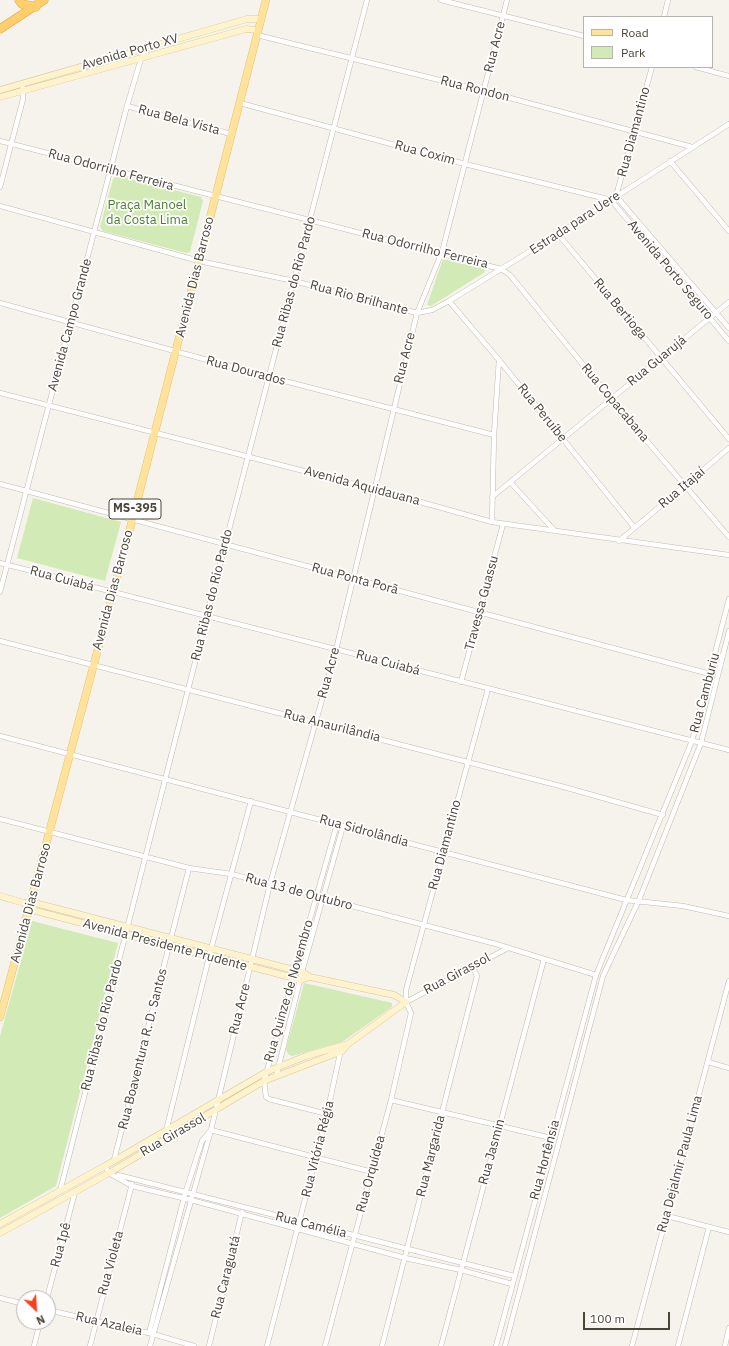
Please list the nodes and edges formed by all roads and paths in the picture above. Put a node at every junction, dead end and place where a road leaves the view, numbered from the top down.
1 (19, 0) edge
2 (44, 0) edge
3 (266, 0) edge
4 (367, 0) edge
5 (441, 0) edge
6 (507, 0) edge
7 (668, 0) edge
8 (36, 7) junction
9 (503, 15) junction
10 (664, 16) edge
11 (261, 19) junction
12 (0, 29) edge
13 (201, 32) junction
14 (258, 32) junction
15 (583, 36) edge
16 (204, 41) junction
17 (149, 47) junction
18 (141, 59) junction
19 (352, 59) junction
20 (87, 64) junction
21 (652, 68) edge
22 (700, 68) edge
23 (89, 73) junction
24 (729, 76) edge
25 (22, 83) junction
26 (0, 90) edge
27 (24, 90) junction
28 (484, 90) junction
29 (0, 97) edge
30 (240, 104) junction
31 (127, 106) junction
32 (728, 126) edge
33 (334, 129) junction
34 (635, 130) junction
35 (232, 134) junction
36 (0, 141) edge
37 (11, 144) junction
38 (692, 147) junction
39 (670, 161) junction
40 (465, 164) junction
41 (110, 169) junction
42 (0, 187) edge
43 (616, 196) junction
44 (216, 197) junction
45 (611, 200) junction
46 (0, 206) edge
47 (310, 221) junction
48 (729, 231) edge
49 (94, 232) junction
50 (558, 234) junction
51 (442, 252) junction
52 (199, 261) junction
53 (501, 269) junction
54 (294, 281) junction
55 (449, 301) junction
56 (729, 302) edge
57 (0, 303) edge
58 (417, 313) junction
59 (716, 313) junction
60 (710, 318) junction
61 (71, 323) junction
62 (729, 328) edge
63 (729, 341) edge
64 (176, 351) junction
65 (661, 358) junction
66 (499, 360) junction
67 (269, 377) junction
68 (0, 393) edge
69 (611, 399) junction
70 (49, 406) junction
71 (392, 409) junction
72 (154, 433) junction
73 (494, 435) junction
74 (729, 439) edge
75 (563, 440) junction
76 (729, 448) edge
77 (248, 457) junction
78 (511, 483) junction
79 (0, 484) edge
80 (685, 486) junction
81 (374, 489) junction
82 (26, 491) junction
83 (492, 497) junction
84 (132, 521) junction
85 (492, 522) junction
86 (502, 524) junction
87 (634, 527) junction
88 (555, 531) junction
89 (729, 537) edge
90 (619, 540) junction
91 (225, 545) junction
92 (729, 555) edge
93 (0, 563) edge
94 (7, 565) junction
95 (353, 579) junction
96 (0, 592) edge
97 (112, 592) junction
98 (729, 599) edge
99 (481, 613) junction
100 (206, 616) junction
101 (727, 617) edge
102 (729, 631) edge
103 (0, 641) edge
104 (336, 650) junction
105 (92, 665) junction
106 (710, 674) junction
107 (461, 682) junction
108 (188, 689) junction
109 (488, 689) junction
110 (316, 722) junction
111 (0, 736) edge
112 (692, 741) junction
113 (701, 743) junction
114 (729, 750) edge
115 (70, 755) junction
116 (468, 762) junction
117 (165, 778) junction
118 (251, 801) junction
119 (292, 812) junction
120 (663, 815) junction
121 (0, 819) edge
122 (337, 824) junction
123 (343, 826) junction
124 (50, 832) junction
125 (444, 852) junction
126 (145, 855) junction
127 (189, 868) junction
128 (231, 874) junction
129 (270, 884) junction
130 (0, 896) edge
131 (316, 896) junction
132 (323, 898) junction
133 (626, 900) junction
134 (638, 900) junction
135 (28, 905) junction
136 (729, 916) edge
137 (424, 925) junction
138 (127, 927) junction
139 (125, 934) junction
140 (171, 938) junction
141 (169, 946) junction
142 (508, 948) junction
143 (211, 949) junction
144 (210, 956) junction
145 (544, 959) junction
146 (253, 960) junction
147 (472, 966) junction
148 (251, 967) junction
149 (299, 972) junction
150 (596, 975) junction
151 (310, 977) junction
152 (297, 979) junction
153 (729, 981) edge
154 (406, 1002) junction
155 (0, 1017) edge
156 (341, 1048) junction
157 (708, 1062) junction
158 (279, 1068) junction
159 (729, 1068) edge
160 (266, 1072) junction
161 (276, 1077) junction
162 (264, 1081) junction
163 (391, 1100) junction
164 (217, 1102) junction
165 (214, 1112) junction
166 (442, 1112) junction
167 (327, 1114) junction
168 (499, 1126) junction
169 (211, 1130) junction
170 (166, 1131) junction
171 (551, 1138) junction
172 (316, 1158) junction
173 (114, 1160) junction
174 (105, 1166) junction
175 (372, 1172) junction
176 (109, 1173) junction
177 (133, 1180) junction
178 (132, 1186) junction
179 (60, 1191) junction
180 (75, 1192) junction
181 (185, 1196) junction
182 (192, 1198) junction
183 (243, 1208) junction
184 (242, 1214) junction
185 (666, 1216) junction
186 (299, 1222) junction
187 (0, 1224) edge
188 (709, 1227) junction
189 (297, 1228) junction
190 (729, 1232) edge
191 (0, 1233) edge
192 (354, 1236) junction
193 (352, 1243) junction
194 (407, 1249) junction
195 (405, 1258) junction
196 (463, 1264) junction
197 (461, 1270) junction
198 (514, 1276) junction
199 (512, 1284) junction
200 (49, 1290) edge
201 (0, 1298) edge
202 (16, 1302) edge
203 (56, 1312) edge
204 (96, 1322) junction
205 (729, 1328) edge
206 (38, 1330) edge
207 (151, 1333) junction
208 (34, 1346) edge
209 (90, 1346) edge
210 (150, 1346) edge
211 (194, 1346) edge
212 (209, 1346) edge
213 (267, 1346) edge
214 (325, 1346) edge
215 (382, 1346) edge
216 (441, 1346) edge
217 (496, 1346) edge
218 (505, 1346) edge
219 (632, 1346) edge
220 (678, 1346) edge
221 (724, 1346) edge

1 - 8 highway
2 - 8 highway
3 - 11 main road, Avenida Dias Barroso / MS-395
4 - 19 street, Rua Ribas do Rio Pardo
5 - 9 street
6 - 9 street, Rua Acre
7 - 10 street
8 - 12 highway
9 - 15 street
9 - 28 street, Rua Acre
11 - 13 street, Avenida Porto XV
11 - 14 main road, Avenida Dias Barroso / MS-395
13 - 16 street
13 - 17 street, Avenida Porto XV
14 - 16 street, Avenida Porto XV
14 - 19 street, Rua Rondon
14 - 30 main road, Avenida Dias Barroso / MS-395
16 - 18 street, Avenida Porto XV
17 - 18 street, Avenida Campo Grande
17 - 20 street, Avenida Porto XV
18 - 23 street, Avenida Porto XV
18 - 31 street, Avenida Campo Grande
19 - 28 street, Rua Rondon
19 - 33 street, Rua Ribas do Rio Pardo
20 - 23 street
20 - 25 street, Avenida Porto XV
21 - 34 street, Rua Diamantino
22 - 24 street
23 - 27 street, Avenida Porto XV
25 - 26 street, Avenida Porto XV
25 - 27 street
27 - 29 street, Avenida Porto XV
27 - 37 street
28 - 34 street, Rua Rondon
28 - 40 street, Rua Acre
30 - 33 street, Rua Coxim
30 - 35 main road, Avenida Dias Barroso / MS-395
31 - 35 street, Rua Bela Vista
31 - 41 street, Avenida Campo Grande
32 - 38 street, Estrada para Uere
33 - 40 street, Rua Coxim
33 - 47 street, Rua Ribas do Rio Pardo
34 - 38 street, Rua Rondon
34 - 43 street, Rua Diamantino
35 - 44 main road, Avenida Dias Barroso / MS-395
36 - 37 street, Rua Odorrilho Ferreira
37 - 41 street, Rua Odorrilho Ferreira
37 - 42 street
38 - 39 street, Estrada para Uere
39 - 43 street, Estrada para Uere
39 - 48 street
40 - 45 street, Rua Coxim
40 - 51 street, Rua Acre
41 - 44 street, Rua Odorrilho Ferreira
41 - 49 street, Avenida Campo Grande
43 - 45 street, Estrada para Uere
43 - 59 street, Avenida Porto Seguro
44 - 47 street, Rua Odorrilho Ferreira
44 - 52 main road, Avenida Dias Barroso / MS-395
45 - 50 street, Estrada para Uere
45 - 60 street, Avenida Porto Seguro
46 - 49 street, Rua Rio Brilhante
47 - 51 street, Rua Odorrilho Ferreira
47 - 54 street, Rua Ribas do Rio Pardo
49 - 52 street, Rua Rio Brilhante
49 - 61 street, Avenida Campo Grande
50 - 53 street, Estrada para Uere
50 - 65 street, Rua Bertioga
51 - 53 street, Rua Odorrilho Ferreira
51 - 58 street, Rua Acre
52 - 54 street, Rua Rio Brilhante
52 - 64 main road, Avenida Dias Barroso / MS-395
53 - 55 street, Estrada para Uere
53 - 69 street, Rua Copacabana
54 - 58 street, Rua Rio Brilhante
54 - 67 street, Rua Ribas do Rio Pardo
55 - 58 street, Estrada para Uere
55 - 66 street, Rua Peruíbe
56 - 59 street, Rua Guarujá
57 - 61 street, Rua Dourados
58 - 71 street, Rua Acre
59 - 60 street, Rua Guarujá
59 - 62 street, Avenida Porto Seguro
60 - 63 street, Avenida Porto Seguro
60 - 65 street, Rua Guarujá
61 - 64 street, Rua Dourados
61 - 70 street, Avenida Campo Grande
64 - 67 street, Rua Dourados
64 - 72 main road, Avenida Dias Barroso / MS-395
65 - 69 street, Rua Guarujá
65 - 74 street, Rua Bertioga
66 - 73 street
66 - 75 street, Rua Peruíbe
67 - 71 street, Rua Dourados
67 - 77 street, Rua Ribas do Rio Pardo
68 - 70 street, Avenida Aquidauana
69 - 75 street, Rua Guarujá
69 - 80 street, Rua Copacabana
70 - 72 street, Avenida Aquidauana
70 - 82 street, Avenida Campo Grande
71 - 73 street, Rua Dourados
71 - 81 street, Rua Acre
72 - 77 street, Avenida Aquidauana
72 - 84 main road, Avenida Dias Barroso / MS-395
73 - 83 street
75 - 78 street, Rua Guarujá
75 - 87 street, Rua Peruíbe
76 - 80 street, Rua Itajaí
77 - 81 street, Avenida Aquidauana
77 - 91 street, Rua Ribas do Rio Pardo
78 - 83 street, Rua Guarujá
78 - 88 street
79 - 82 street, Rua Ponta Porã
80 - 87 street, Rua Itajaí
80 - 89 street, Rua Copacabana
81 - 85 street, Avenida Aquidauana
81 - 95 street, Rua Acre
82 - 84 street, Rua Ponta Porã
82 - 94 street, Avenida Campo Grande
83 - 85 street
84 - 91 street, Rua Ponta Porã
84 - 97 main road, Avenida Dias Barroso / MS-395
85 - 86 street, Avenida Aquidauana
86 - 88 street, Avenida Aquidauana
86 - 99 street, Travessa Guassu
87 - 90 street, Rua Itajaí
88 - 90 street, Avenida Aquidauana
90 - 92 street, Avenida Aquidauana
91 - 95 street, Rua Ponta Porã
91 - 100 street, Rua Ribas do Rio Pardo
93 - 94 street, Rua Cuiabá
94 - 96 street, Avenida Campo Grande
94 - 97 street, Rua Cuiabá
95 - 99 street, Rua Ponta Porã
95 - 104 street, Rua Acre
97 - 100 street, Rua Cuiabá
97 - 105 main road, Avenida Dias Barroso / MS-395
98 - 101 street, Rua Camburiu
99 - 106 street, Rua Ponta Porã
99 - 107 street, Travessa Guassu
100 - 104 street, Rua Cuiabá
100 - 108 street, Rua Ribas do Rio Pardo
101 - 106 street, Rua Camburiu
102 - 113 street, Rua Camburiu
103 - 105 street, Rua Anaurilândia
104 - 107 street, Rua Cuiabá
104 - 110 street, Rua Acre
105 - 108 street, Rua Anaurilândia
105 - 115 main road, Avenida Dias Barroso / MS-395
106 - 112 street, Rua Camburiu
107 - 109 street, Rua Cuiabá
108 - 110 street, Rua Anaurilândia
108 - 117 street, Rua Ribas do Rio Pardo
109 - 112 street, Rua Cuiabá
109 - 116 street, Rua Diamantino
110 - 116 street, Rua Anaurilândia
110 - 119 street, Rua Acre
111 - 115 street, Rua Sidrolândia
112 - 113 street, Rua Cuiabá
112 - 120 street, Rua Camburiu
113 - 114 street, Rua Cuiabá
113 - 134 street, Rua Camburiu
115 - 117 street, Rua Sidrolândia
115 - 124 main road, Avenida Dias Barroso / MS-395
116 - 120 street, Rua Anaurilândia
116 - 125 street, Rua Diamantino
117 - 118 street, Rua Sidrolândia
117 - 126 street, Rua Ribas do Rio Pardo
118 - 119 street, Rua Sidrolândia
118 - 128 street
119 - 122 street, Rua Sidrolândia
119 - 129 street, Rua Acre
120 - 133 street, Rua Camburiu
121 - 124 street, Rua 13 de Outubro
122 - 123 street, Rua Sidrolândia
122 - 131 street, Rua Quinze de Novembro
123 - 125 street, Rua Sidrolândia
123 - 132 street, Rua Quinze de Novembro
124 - 126 street, Rua 13 de Outubro
124 - 135 main road, Avenida Dias Barroso / MS-395
125 - 133 street, Rua Sidrolândia
125 - 137 street, Rua Diamantino
126 - 127 street, Rua 13 de Outubro
126 - 138 street, Rua Ribas do Rio Pardo
127 - 128 street, Rua 13 de Outubro
127 - 140 street, Rua Boaventura R. D. Santos
128 - 129 street, Rua 13 de Outubro
128 - 143 street
129 - 131 street, Rua 13 de Outubro
129 - 146 street, Rua Acre
130 - 135 street, Avenida Presidente Prudente
131 - 132 street, Rua 13 de Outubro
131 - 149 street, Rua Quinze de Novembro
132 - 137 street, Rua 13 de Outubro
132 - 149 street, Rua Quinze de Novembro
133 - 134 street, Rua Sidrolândia
133 - 150 street, Rua Hortênsia
134 - 136 street, Rua Sidrolândia
134 - 218 street, Rua Camburiu
135 - 138 street, Avenida Presidente Prudente
135 - 139 street, Avenida Presidente Prudente
135 - 155 main road, Avenida Dias Barroso / MS-395
137 - 142 street, Rua 13 de Outubro
137 - 154 street, Rua Diamantino
138 - 139 street, Rua Ribas do Rio Pardo
138 - 140 street, Avenida Presidente Prudente
139 - 141 street, Avenida Presidente Prudente
139 - 179 street, Rua Ribas do Rio Pardo
140 - 141 street, Rua Boaventura R. D. Santos
140 - 143 street, Avenida Presidente Prudente
141 - 144 street, Avenida Presidente Prudente
141 - 173 street, Rua Boaventura R. D. Santos
142 - 145 street, Rua 13 de Outubro
142 - 147 street, Rua Girassol
143 - 144 street
143 - 146 street, Avenida Presidente Prudente
144 - 148 street, Avenida Presidente Prudente
144 - 170 street
145 - 150 street, Rua 13 de Outubro
145 - 168 street, Rua Jasmin
146 - 148 street, Rua Acre
146 - 149 street, Avenida Presidente Prudente
147 - 154 street, Rua Girassol
147 - 166 street, Rua Margarida
148 - 152 street, Avenida Presidente Prudente
148 - 164 street, Rua Acre
149 - 151 street, Avenida Presidente Prudente
149 - 152 street, Rua Quinze de Novembro
150 - 171 street, Rua Hortênsia
151 - 152 street, Avenida Presidente Prudente
151 - 154 street, Avenida Presidente Prudente
152 - 158 street, Rua Quinze de Novembro
152 - 160 street, Rua Quinze de Novembro
153 - 157 street, Rua Dejalmir Paula Lima
154 - 156 street, Rua Girassol
154 - 163 street, Rua Orquídea
156 - 158 street, Rua Girassol
156 - 161 street, Rua Girassol
156 - 167 street, Rua Vitória Régia
157 - 159 street
157 - 185 street, Rua Dejalmir Paula Lima
158 - 160 street, Rua Girassol
158 - 161 street, Rua Quinze de Novembro
160 - 162 street, Rua Quinze de Novembro
160 - 164 street, Rua Girassol
161 - 162 street, Rua Girassol
162 - 165 street, Rua Girassol
162 - 167 street, Rua Quinze de Novembro
163 - 166 street
163 - 175 street, Rua Orquídea
164 - 165 street, Rua Acre
164 - 170 street, Rua Girassol
165 - 169 street, Rua Acre
165 - 176 street, Rua Girassol
166 - 168 street
166 - 194 street, Rua Margarida
167 - 172 street, Rua Vitória Régia
168 - 171 street
168 - 196 street, Rua Jasmin
169 - 172 street
169 - 181 street
169 - 182 street, Rua Acre
170 - 173 street, Rua Girassol
171 - 198 street, Rua Hortênsia
172 - 175 street
172 - 186 street, Rua Vitória Régia
173 - 174 street, Rua Girassol
174 - 176 street
174 - 179 street, Rua Girassol
175 - 192 street, Rua Orquídea
176 - 177 street
176 - 178 street
176 - 180 street, Rua Girassol
177 - 178 street, Rua Violeta
177 - 181 street
178 - 181 street
178 - 204 street, Rua Violeta
179 - 187 street, Rua Girassol
180 - 191 street, Rua Girassol
180 - 200 street, Rua Ipê
181 - 182 street
181 - 207 street
182 - 183 street, Rua Camélia
182 - 184 street
182 - 207 street, Rua Acre
183 - 184 street, Rua Caraguatá
183 - 186 street, Rua Camélia
184 - 189 street
184 - 212 street, Rua Caraguatá
185 - 188 street
185 - 219 street, Rua Dejalmir Paula Lima
186 - 189 street, Rua Vitória Régia
186 - 192 street, Rua Camélia
188 - 190 street
188 - 220 street
189 - 193 street
189 - 213 street, Rua Vitória Régia
192 - 193 street, Rua Orquídea
192 - 194 street, Rua Camélia
193 - 195 street
193 - 214 street, Rua Orquídea
194 - 195 street, Rua Margarida
194 - 196 street, Rua Camélia
195 - 197 street
195 - 215 street, Rua Margarida
196 - 197 street, Rua Jasmin
196 - 198 street, Rua Camélia
197 - 199 street
197 - 216 street, Rua Jasmin
198 - 199 street, Rua Hortênsia
199 - 217 street, Rua Hortênsia
201 - 202 street
203 - 204 street, Rua Azaleia
204 - 207 street, Rua Azaleia
204 - 209 street, Rua Violeta
205 - 221 street
206 - 208 street
207 - 210 street, Rua Acre
207 - 211 street, Rua Azaleia

